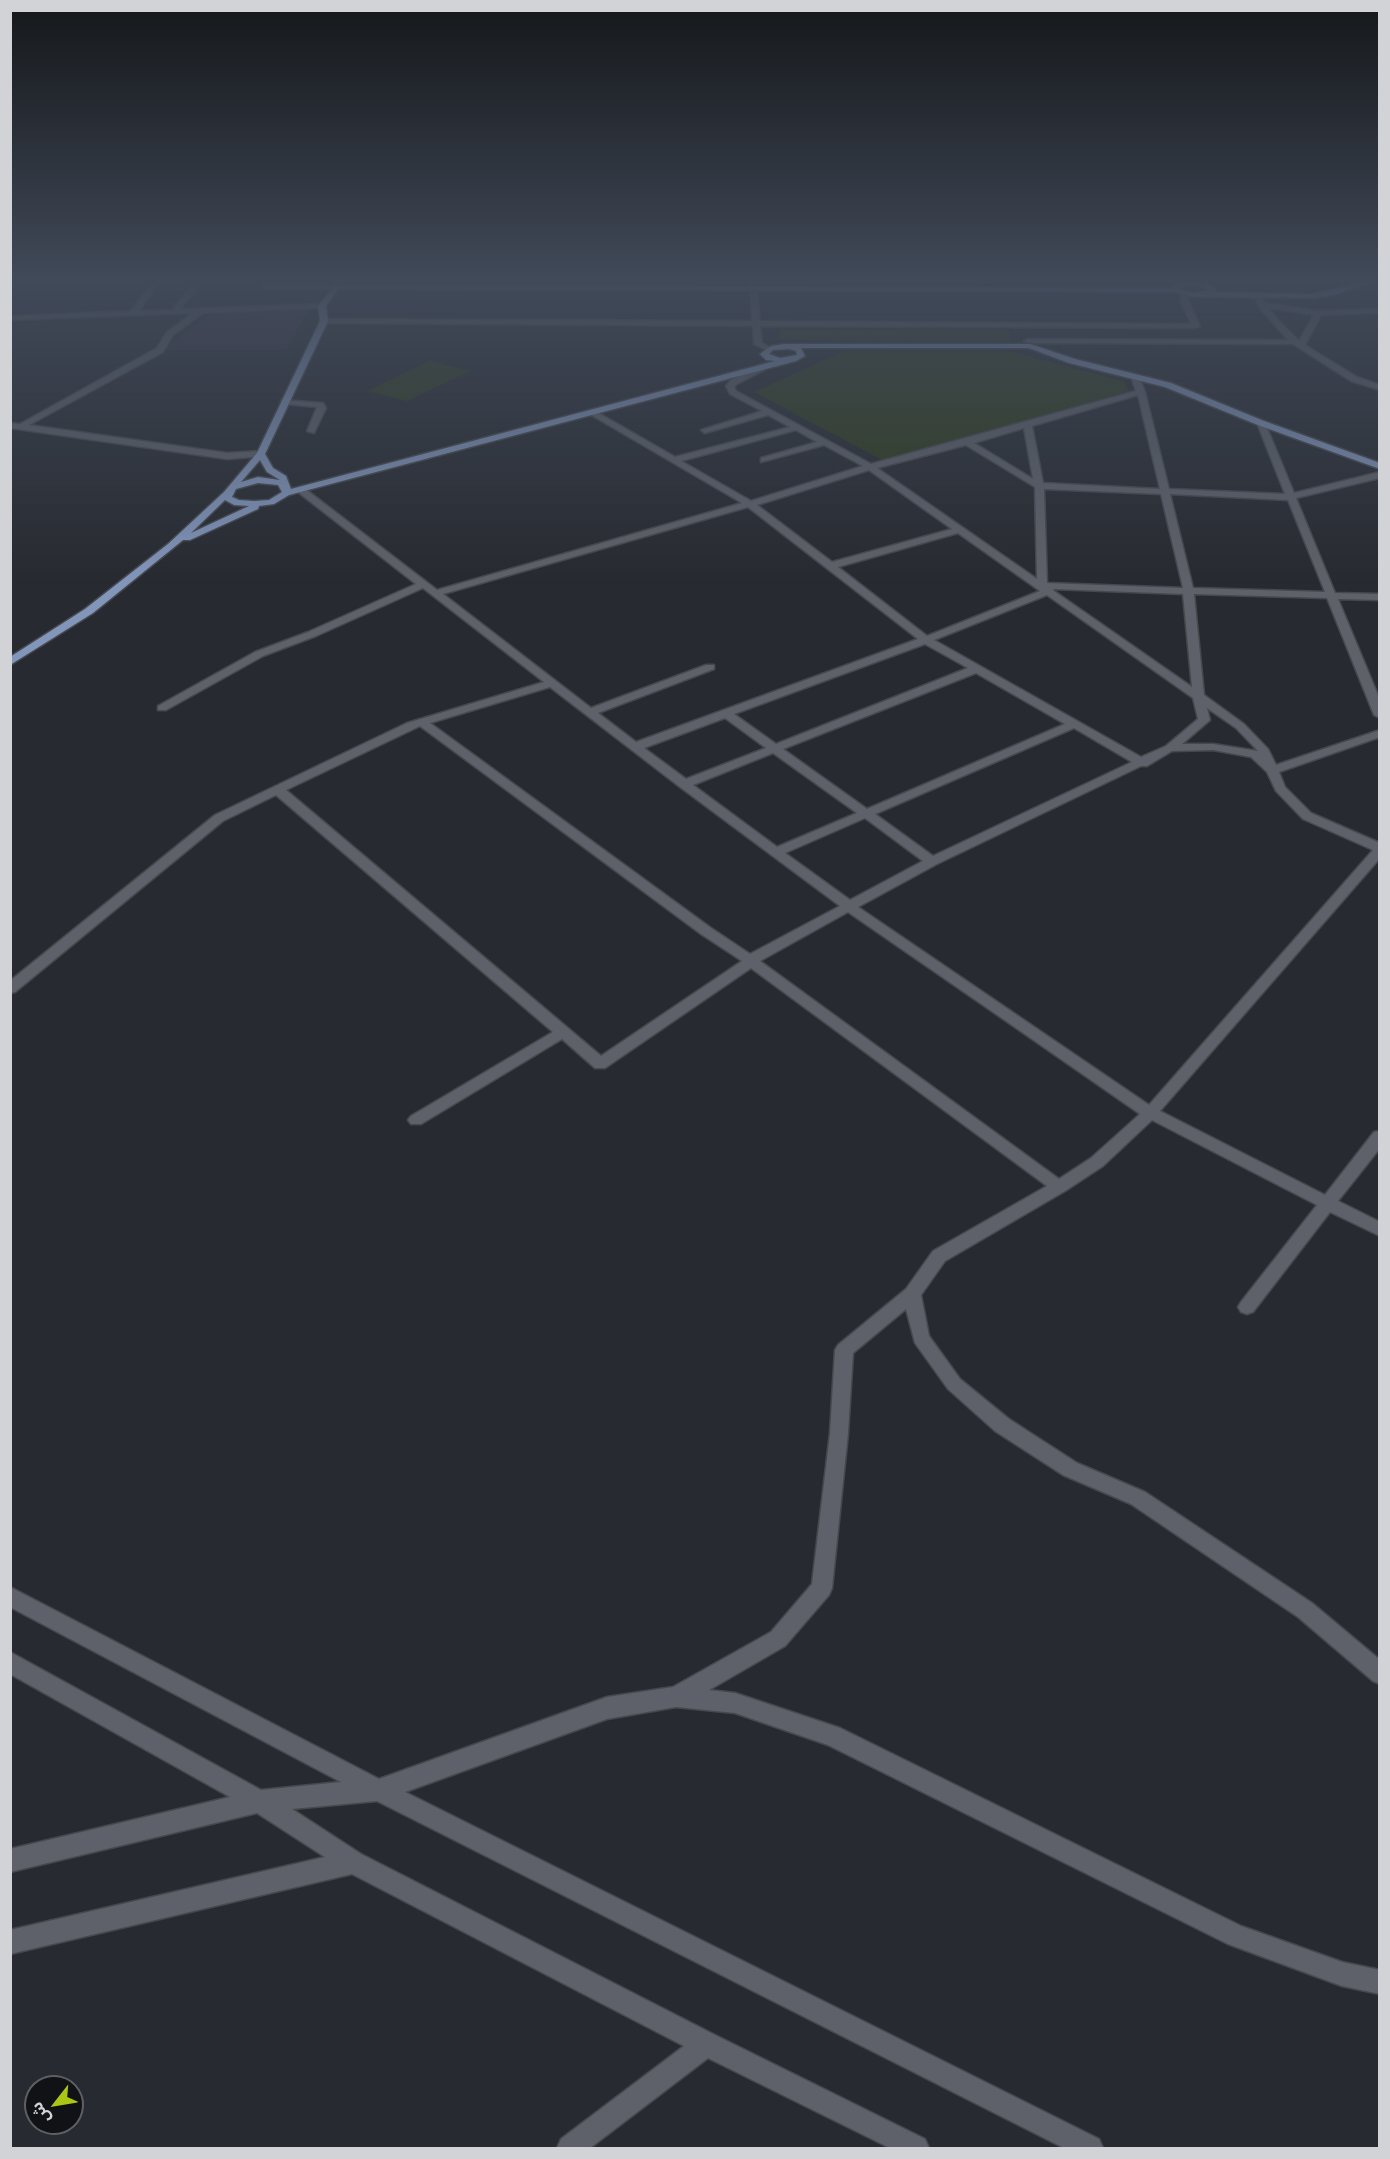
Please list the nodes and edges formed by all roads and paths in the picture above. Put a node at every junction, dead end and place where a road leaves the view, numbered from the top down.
1 (98, 384) edge
2 (294, 384) edge
3 (699, 384) edge
4 (734, 384) edge
5 (1138, 384) edge
6 (1163, 384) edge
7 (1141, 392) junction
8 (285, 402) junction
9 (769, 412) junction
10 (592, 413) junction
11 (1261, 423) junction
12 (10, 425) edge
13 (23, 425) junction
14 (1028, 425) junction
15 (798, 427) junction
16 (705, 430) dead end
17 (311, 431) dead end
18 (825, 442) junction
19 (967, 442) junction
20 (261, 454) junction
21 (673, 460) junction
22 (764, 460) dead end
23 (1380, 466) edge
24 (870, 467) junction
25 (1380, 475) edge
26 (1039, 486) junction
27 (286, 490) junction
28 (300, 490) junction
29 (228, 492) junction
30 (1164, 492) junction
31 (1291, 497) junction
32 (271, 502) junction
33 (750, 504) junction
34 (961, 530) junction
35 (171, 546) junction
36 (830, 566) junction
37 (424, 584) junction
38 (1045, 588) junction
39 (1188, 589) junction
40 (436, 593) junction
41 (1332, 595) junction
42 (1380, 597) edge
43 (926, 640) junction
44 (10, 662) edge
45 (710, 667) dead end
46 (976, 669) junction
47 (552, 683) junction
48 (1198, 696) junction
49 (162, 708) dead end
50 (590, 712) junction
51 (725, 713) junction
52 (1380, 715) edge
53 (422, 722) junction
54 (1074, 724) junction
55 (1380, 733) edge
56 (635, 747) junction
57 (773, 748) junction
58 (1170, 748) junction
59 (1143, 763) junction
60 (1272, 770) junction
61 (684, 784) junction
62 (277, 789) junction
63 (865, 813) junction
64 (1380, 849) edge
65 (776, 852) junction
66 (932, 861) junction
67 (850, 907) junction
68 (751, 961) junction
69 (10, 989) edge
70 (563, 1032) junction
71 (1150, 1113) junction
72 (417, 1120) dead end
73 (1380, 1136) edge
74 (1059, 1187) junction
75 (1329, 1202) junction
76 (1380, 1230) edge
77 (912, 1294) junction
78 (1247, 1307) dead end
79 (10, 1596) edge
80 (10, 1662) edge
81 (1380, 1674) edge
82 (675, 1697) junction
83 (378, 1790) junction
84 (259, 1801) junction
85 (10, 1862) edge
86 (352, 1862) junction
87 (10, 1942) edge
88 (1380, 1982) edge
89 (706, 2044) junction
90 (570, 2148) edge
91 (916, 2148) edge
92 (1090, 2148) edge

1 - 13 street
2 - 8 main road
3 - 10 main road
4 - 9 street
5 - 7 street
6 - 11 main road
7 - 14 street
7 - 30 street
8 - 17 street
8 - 20 main road
9 - 15 street
9 - 16 street
10 - 21 street
10 - 28 main road
11 - 23 main road
11 - 31 street
12 - 13 street
13 - 20 street
14 - 19 street
14 - 26 street
15 - 18 street
15 - 21 street
18 - 22 street
18 - 24 street
19 - 24 street
19 - 26 street
20 - 27 main road
20 - 29 main road
21 - 33 street
24 - 33 street
24 - 34 street
25 - 31 street
26 - 30 street
26 - 38 street
27 - 28 main road
27 - 29 main road
27 - 32 main road
28 - 37 street
29 - 32 main road
29 - 35 main road
30 - 31 street
30 - 39 street
31 - 41 street
32 - 35 main road
33 - 36 street
33 - 40 street
34 - 36 street
34 - 38 street
35 - 44 main road
36 - 43 street
37 - 40 street
37 - 49 street
38 - 39 street
38 - 43 street
38 - 48 street
39 - 41 street
39 - 48 street
40 - 47 street
41 - 42 street
41 - 52 street
43 - 46 street
43 - 51 street
45 - 50 street
46 - 54 street
46 - 57 street
47 - 50 street
47 - 53 street
48 - 58 street
48 - 60 street
50 - 56 street
51 - 56 street
51 - 57 street
53 - 62 street
53 - 68 street
54 - 59 street
54 - 63 street
55 - 60 street
56 - 61 street
57 - 61 street
57 - 63 street
58 - 59 street
58 - 60 street
59 - 66 street
60 - 64 street
61 - 65 street
62 - 69 street
62 - 70 street
63 - 65 street
63 - 66 street
64 - 71 street
65 - 67 street
66 - 67 street
67 - 68 street
67 - 71 street
68 - 70 street
68 - 74 street
70 - 72 street
71 - 74 street
71 - 75 street
73 - 75 street
74 - 77 street
75 - 76 street
75 - 78 street
77 - 81 street
77 - 82 street
79 - 83 street
80 - 84 street
82 - 83 street
82 - 88 street
83 - 84 street
83 - 92 street
84 - 85 street
84 - 86 street
86 - 87 street
86 - 89 street
89 - 90 street
89 - 91 street

